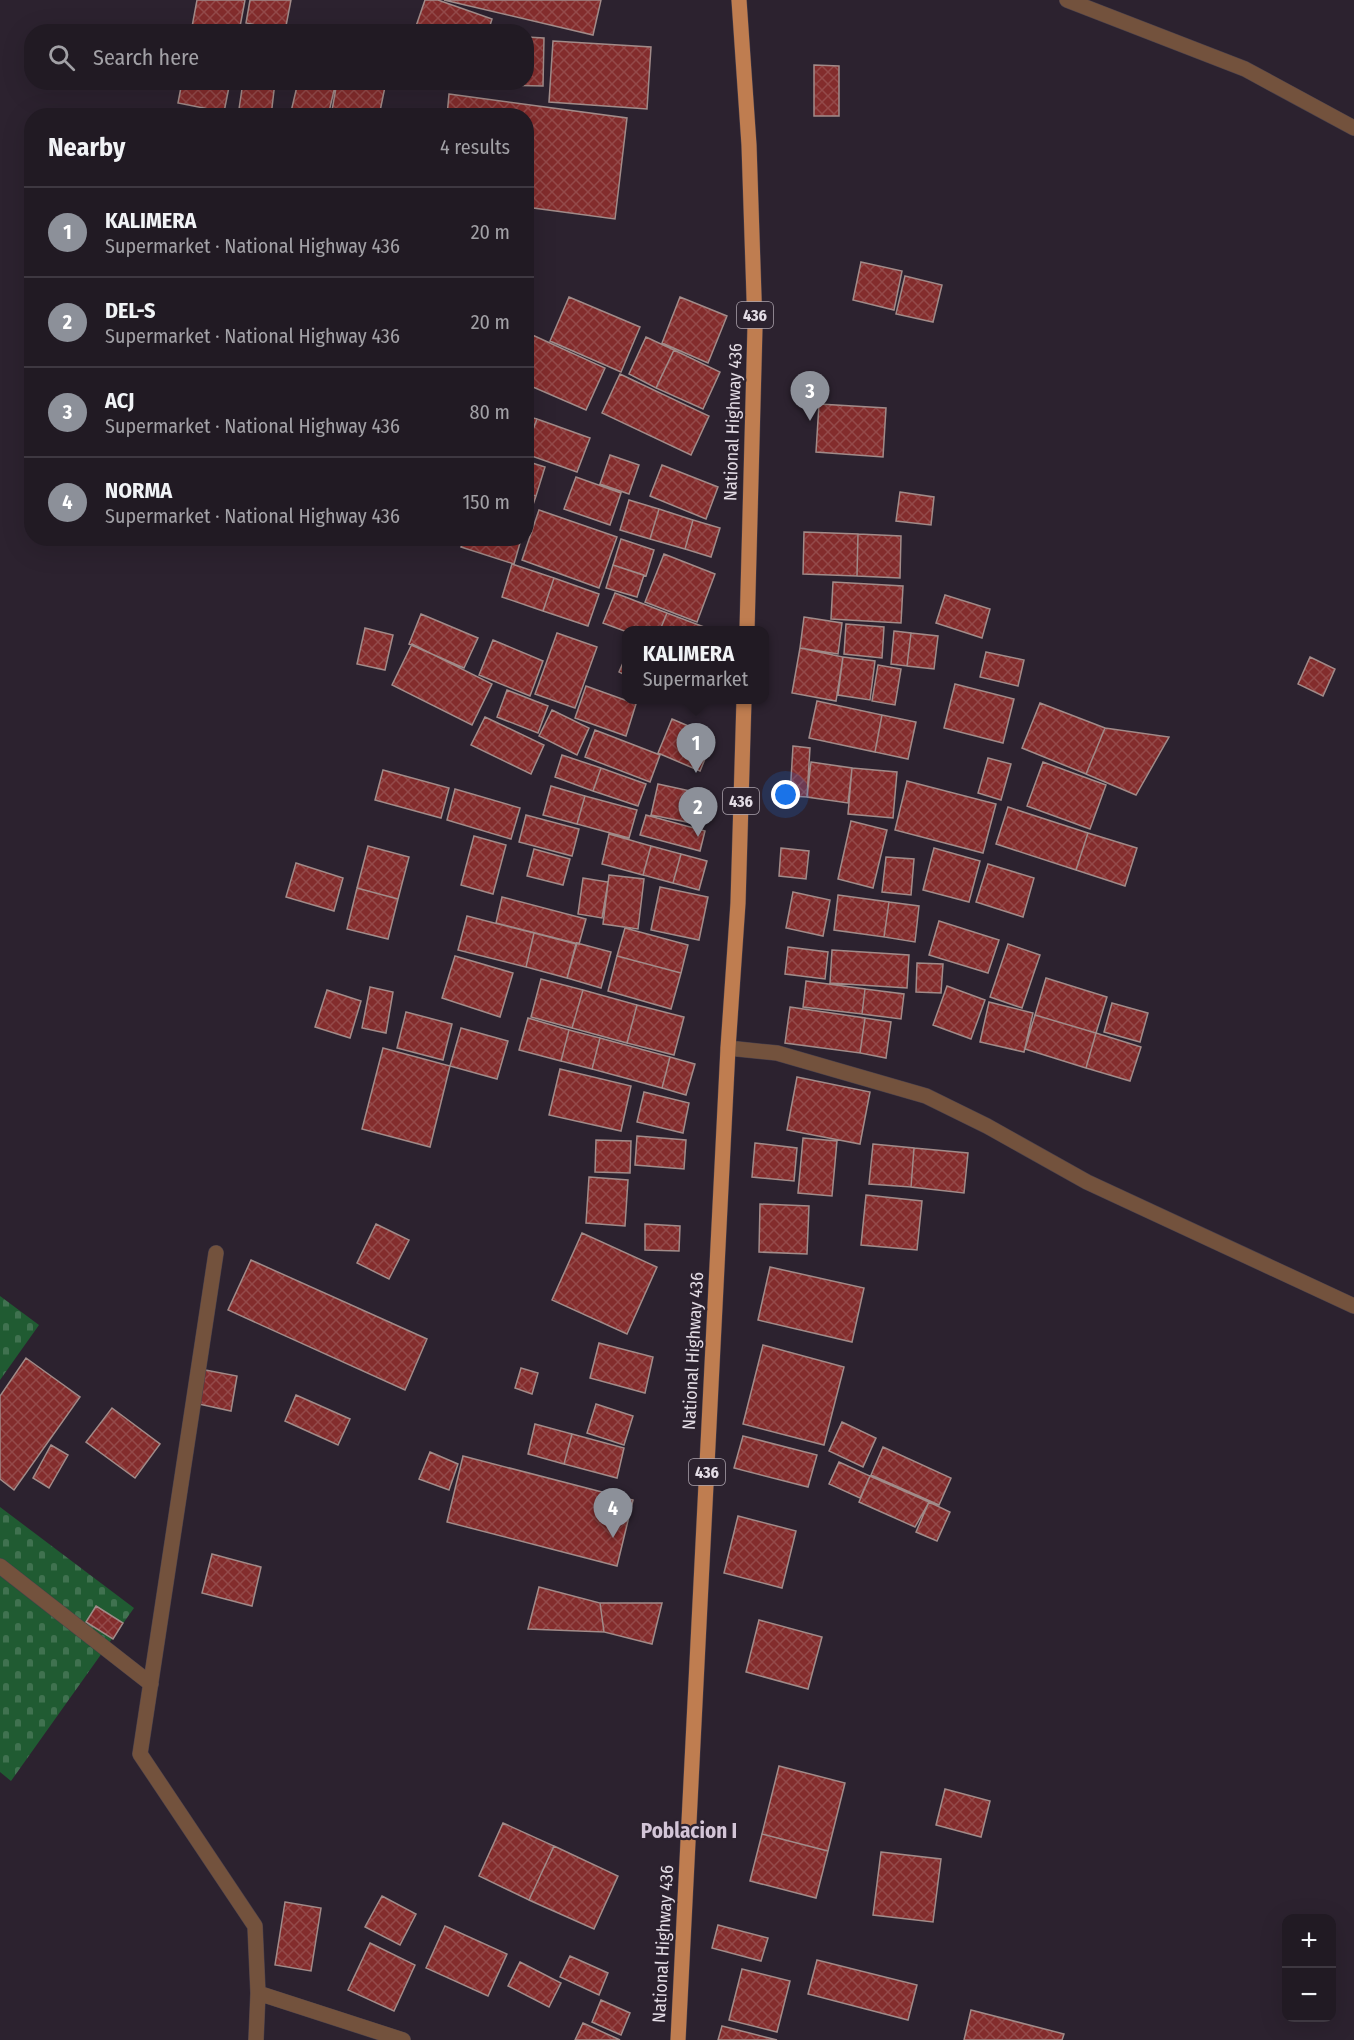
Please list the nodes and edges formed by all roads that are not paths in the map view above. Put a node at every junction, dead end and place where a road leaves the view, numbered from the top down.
1 (739, 0) edge
2 (1067, 0) edge
3 (1354, 128) edge
4 (747, 626) edge
5 (744, 704) edge
6 (728, 1048) junction
7 (216, 1253) dead end
8 (1354, 1306) edge
9 (0, 1566) edge
10 (151, 1684) junction
11 (258, 1993) junction
12 (256, 2040) edge
13 (403, 2040) edge
14 (678, 2040) edge

1 - 4 main road, National Highway 436 / 436
2 - 3 street
5 - 6 main road, National Highway 436 / 436
6 - 8 street
6 - 14 main road, National Highway 436 / 436
7 - 10 street
9 - 10 street
10 - 11 street
11 - 12 street
11 - 13 street

